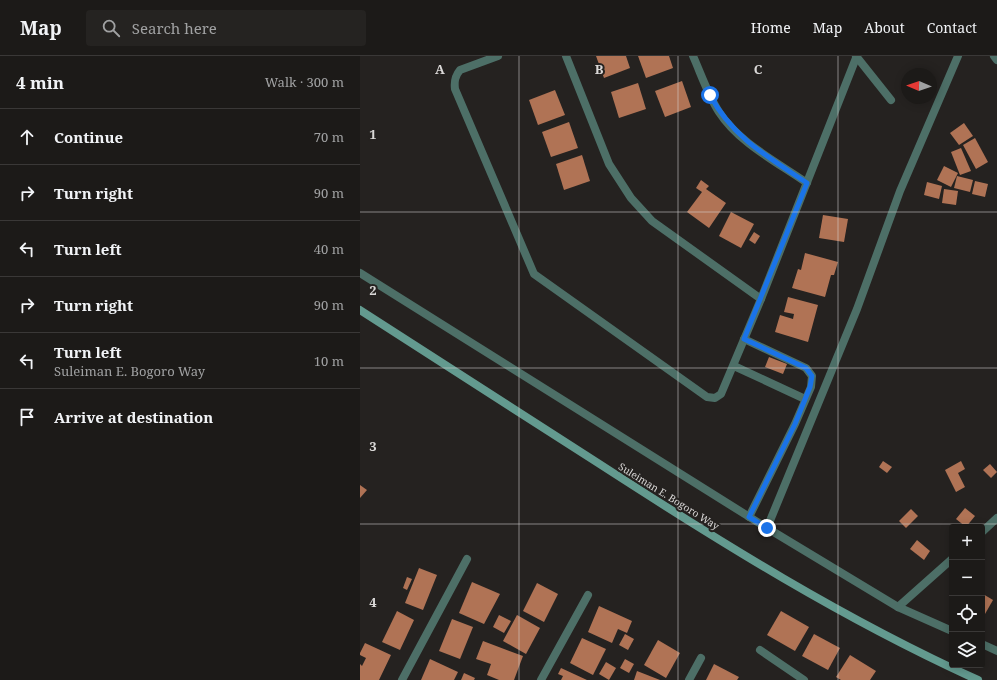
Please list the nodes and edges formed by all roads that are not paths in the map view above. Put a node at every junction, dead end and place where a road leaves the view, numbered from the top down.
1 (498, 56) edge
2 (566, 56) edge
3 (693, 56) edge
4 (958, 56) edge
5 (994, 56) edge
6 (856, 57) edge
7 (997, 60) edge
8 (891, 100) dead end
9 (807, 183) junction
10 (360, 273) edge
11 (762, 299) junction
12 (360, 310) edge
13 (744, 339) junction
14 (734, 366) junction
15 (805, 399) junction
16 (749, 517) junction
17 (997, 518) edge
18 (767, 528) junction
19 (985, 529) edge
20 (467, 559) dead end
21 (951, 560) edge
22 (588, 595) dead end
23 (898, 607) junction
24 (949, 630) edge
25 (985, 645) edge
26 (760, 650) dead end
27 (997, 651) edge
28 (701, 658) dead end
29 (402, 680) edge
30 (541, 680) edge
31 (688, 680) edge
32 (804, 680) edge
33 (978, 680) edge

1 - 14 street
2 - 11 street
3 - 9 street
4 - 18 street
5 - 7 street
6 - 8 street
6 - 9 street
9 - 11 street
10 - 16 street
11 - 13 street
12 - 33 main road, Suleiman E. Bogoro Way
13 - 14 street
13 - 15 street
14 - 15 street
15 - 16 street
16 - 18 street
17 - 19 street
18 - 23 street
20 - 29 street
21 - 23 street
22 - 30 street
23 - 24 street
25 - 27 street
26 - 32 street
28 - 31 street

